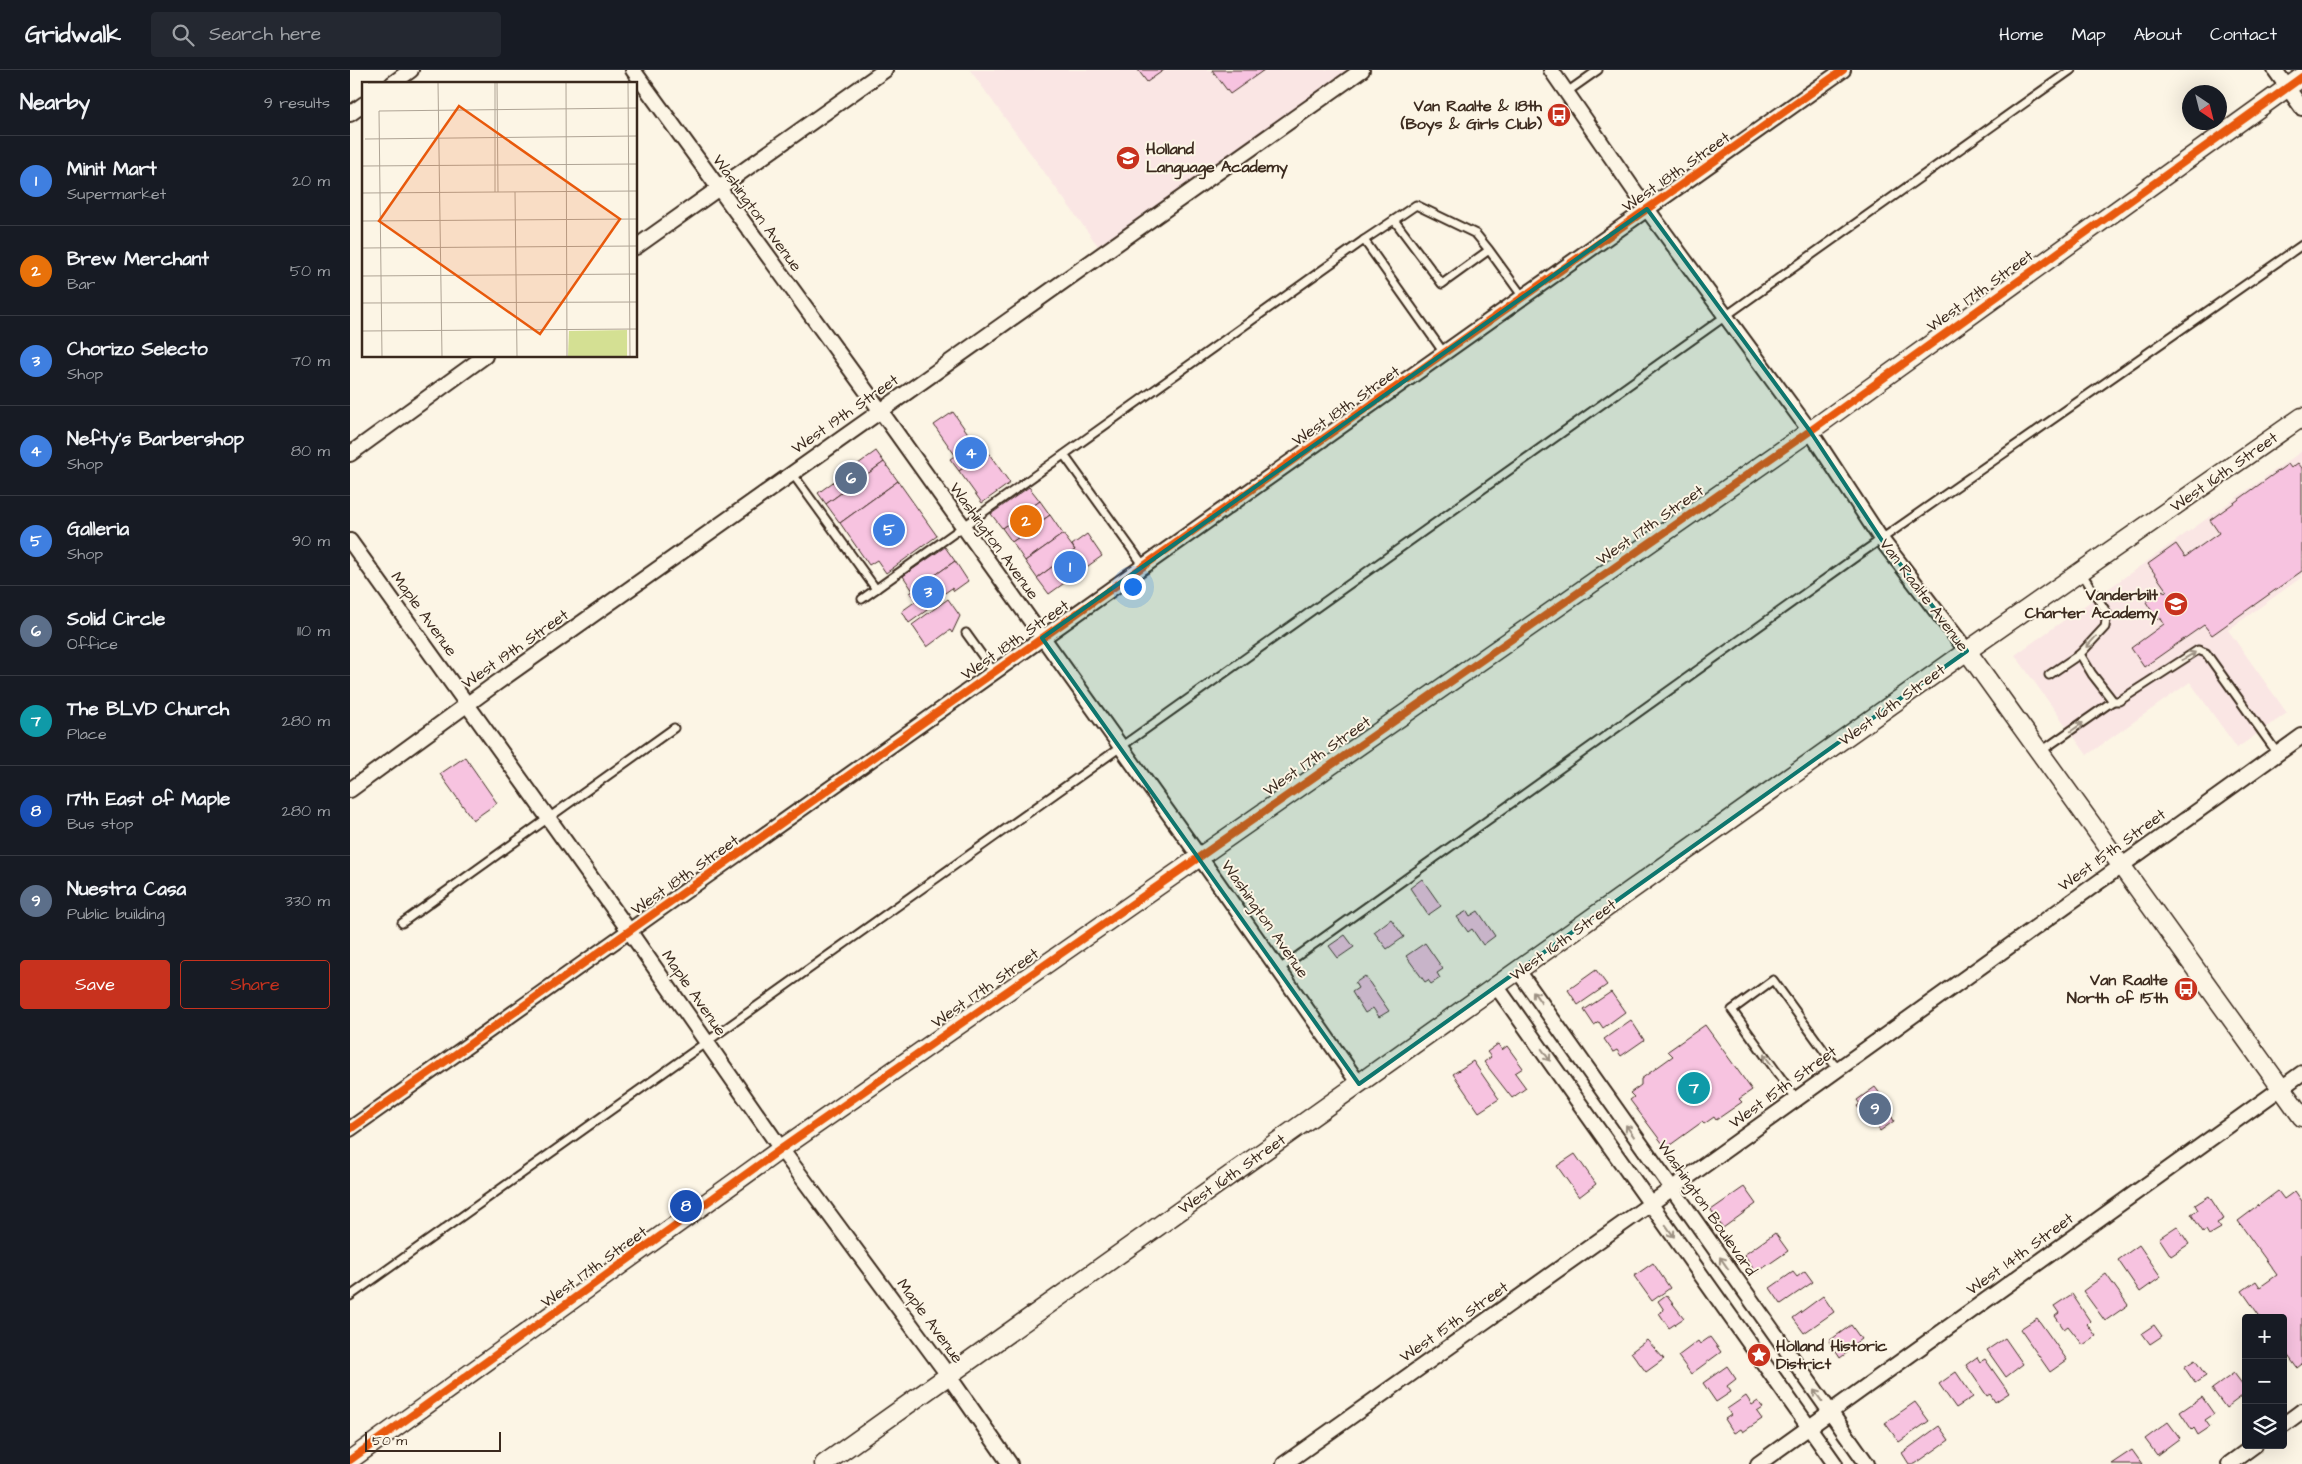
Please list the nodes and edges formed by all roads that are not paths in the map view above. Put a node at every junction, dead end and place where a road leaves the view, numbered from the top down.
1 (411, 70) edge
2 (633, 70) edge
3 (885, 70) edge
4 (1362, 70) edge
5 (1551, 70) edge
6 (1598, 70) edge
7 (1843, 70) edge
8 (2071, 70) edge
9 (2275, 70) edge
10 (2302, 77) edge
11 (395, 82) edge
12 (2288, 87) junction
13 (1567, 92) junction
14 (362, 105) edge
15 (2302, 108) edge
16 (350, 114) edge
17 (718, 188) junction
18 (1648, 209) junction
19 (1394, 220) junction
20 (1364, 240) junction
21 (2302, 245) edge
22 (638, 246) edge
23 (1489, 250) junction
24 (1523, 297) junction
25 (1727, 314) junction
26 (1444, 353) junction
27 (482, 358) edge
28 (880, 410) junction
29 (2302, 417) edge
30 (1810, 431) junction
31 (350, 454) edge
32 (1064, 455) junction
33 (792, 473) junction
34 (962, 528) junction
35 (1882, 539) junction
36 (350, 540) edge
37 (1144, 566) junction
38 (2081, 572) junction
39 (876, 589) junction
40 (862, 599) dead end
41 (966, 633) dead end
42 (1042, 638) junction
43 (1967, 651) junction
44 (2080, 654) junction
45 (994, 672) junction
46 (2049, 675) dead end
47 (2113, 701) junction
48 (467, 704) junction
49 (674, 728) dead end
50 (2302, 736) edge
51 (1120, 747) junction
52 (2040, 752) junction
53 (2278, 754) junction
54 (350, 790) edge
55 (548, 818) junction
56 (1198, 856) junction
57 (2122, 865) junction
58 (402, 923) dead end
59 (630, 932) junction
60 (1278, 970) junction
61 (1519, 972) junction
62 (1497, 987) junction
63 (706, 1042) junction
64 (1838, 1070) junction
65 (2302, 1073) edge
66 (1359, 1084) junction
67 (2281, 1088) junction
68 (1797, 1100) junction
69 (2302, 1117) edge
70 (350, 1129) edge
71 (781, 1149) junction
72 (1670, 1188) junction
73 (1651, 1203) junction
74 (350, 1296) edge
75 (948, 1375) junction
76 (2302, 1411) edge
77 (1830, 1412) junction
78 (2287, 1422) edge
79 (1809, 1427) junction
80 (2250, 1449) edge
81 (350, 1460) edge
82 (824, 1464) edge
83 (1010, 1464) edge
84 (1284, 1464) edge
85 (1758, 1464) edge
86 (1835, 1464) edge
87 (1867, 1464) edge
88 (2229, 1464) edge

1 - 11 street
2 - 17 street, Washington Avenue
3 - 17 street
4 - 28 street, West 19th Street
5 - 13 street, Van Raalte Avenue
6 - 13 lane
7 - 18 street, West 18th Street
8 - 25 lane
9 - 12 street
10 - 12 street, West 17th Street
12 - 15 street
12 - 30 street, West 17th Street
13 - 18 street, Van Raalte Avenue
14 - 16 street
17 - 22 street
17 - 28 street, Washington Avenue
18 - 24 street, West 18th Street
18 - 25 street, Van Raalte Avenue
19 - 20 lane
19 - 23 lane
19 - 23 lane
20 - 26 lane
20 - 32 lane
21 - 35 lane
23 - 24 lane
24 - 26 street, West 18th Street
25 - 30 street, Van Raalte Avenue
25 - 51 lane
26 - 37 street, West 18th Street
27 - 31 street
28 - 33 street, West 19th Street
28 - 34 street, Washington Avenue
29 - 38 street, West 16th Street
30 - 35 street, Van Raalte Avenue
30 - 56 street, West 17th Street
32 - 34 lane
32 - 37 lane
33 - 39 lane
33 - 48 street, West 19th Street
34 - 39 lane
34 - 42 street, Washington Avenue
35 - 43 street, Van Raalte Avenue
35 - 60 lane
36 - 48 street, Maple Avenue
37 - 42 street, West 18th Street
38 - 43 street, West 16th Street
38 -> 44 lane
39 - 40 lane
41 - 45 lane
42 - 45 street, West 18th Street
42 - 51 street, Washington Avenue
43 - 52 street, Van Raalte Avenue
43 - 61 street, West 16th Street
44 - 46 lane
44 - 47 lane
45 - 59 street, West 18th Street
52 -> 47 lane
47 -> 53 lane
48 - 54 street, West 19th Street
48 - 55 street, Maple Avenue
49 - 55 lane
50 - 53 street, West 15th Street
51 - 56 street, Washington Avenue
51 - 63 lane
52 - 57 street, Van Raalte Avenue
53 - 57 street, West 15th Street
55 - 58 lane
55 - 59 street, Maple Avenue
56 - 60 street, Washington Avenue
56 - 71 street, West 17th Street
57 - 64 street, West 15th Street
57 - 67 street, Van Raalte Avenue
59 - 63 street, Maple Avenue
59 - 70 street, West 18th Street
60 - 66 street, Washington Avenue
61 - 62 street, West 16th Street
72 -> 61 street, Washington Boulevard
62 - 66 street, West 16th Street
62 -> 73 street
63 - 71 street, Maple Avenue
63 - 74 lane
64 - 68 street, West 15th Street
68 -> 64 lane
65 - 67 street, West 14th Street
66 - 75 street, West 16th Street
67 - 69 street, Van Raalte Avenue
67 - 77 street, West 14th Street
68 - 72 street, West 15th Street
71 - 75 street, Maple Avenue
71 - 81 street, West 17th Street
72 - 73 street, West 15th Street
77 -> 72 street, Washington Boulevard
73 -> 79 street
73 - 84 street, West 15th Street
75 - 82 street, West 16th Street
75 - 83 street, Maple Avenue
76 - 78 street
77 - 79 street, West 14th Street
77 - 87 street, Washington Boulevard
79 - 85 street, West 14th Street
79 - 86 street
80 - 88 street

